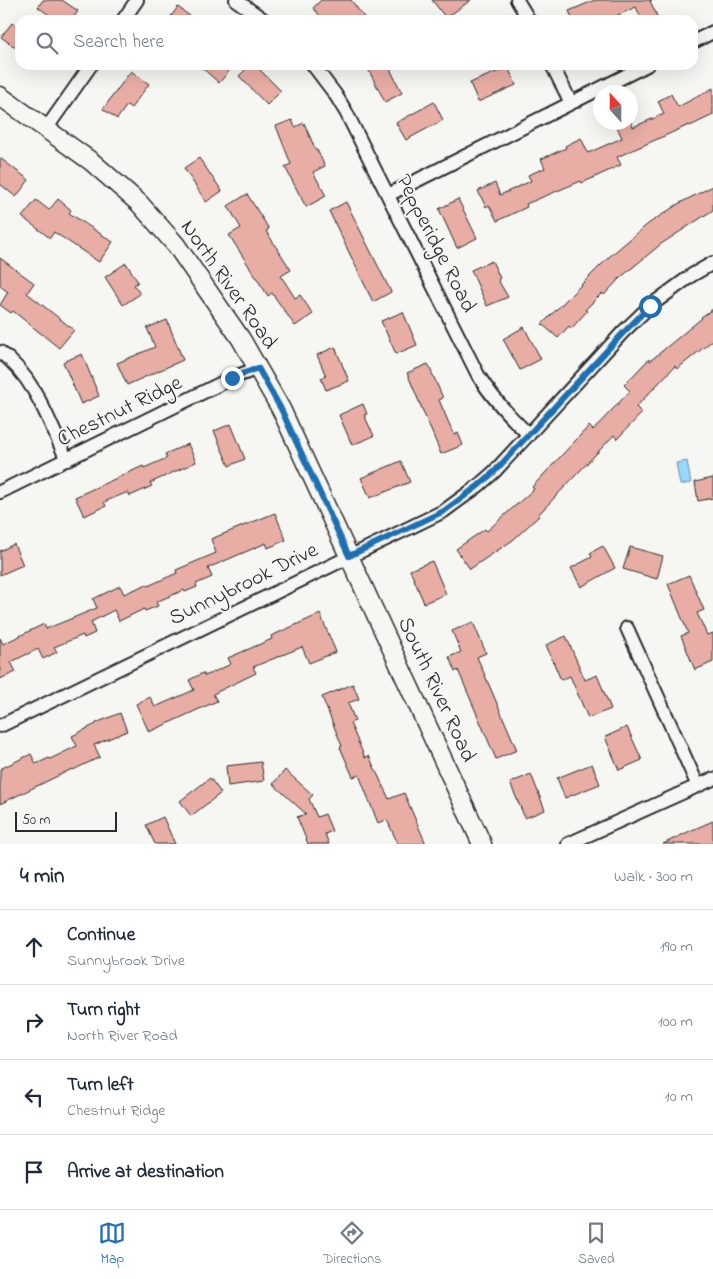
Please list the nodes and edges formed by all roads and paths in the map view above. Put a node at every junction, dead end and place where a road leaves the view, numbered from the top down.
1 (137, 0) edge
2 (236, 0) edge
3 (517, 0) edge
4 (126, 15) edge
5 (257, 15) edge
6 (526, 15) edge
7 (713, 32) edge
8 (698, 40) edge
9 (87, 70) edge
10 (317, 70) edge
11 (554, 70) edge
12 (637, 70) edge
13 (0, 96) edge
14 (571, 103) junction
15 (46, 129) junction
16 (388, 196) junction
17 (713, 262) edge
18 (0, 352) edge
19 (258, 368) junction
20 (529, 435) junction
21 (67, 460) junction
22 (0, 492) edge
23 (349, 556) junction
24 (627, 628) dead end
25 (0, 726) edge
26 (713, 779) edge
27 (698, 786) junction
28 (482, 844) edge
29 (568, 844) edge

1 - 4 street
2 - 5 street
3 - 6 street
7 - 8 street
9 - 15 street
10 - 16 street, Pepperidge Road
11 - 14 street
12 - 14 street
13 - 15 street, North River Road
14 - 16 street
15 - 19 street, North River Road
16 - 20 street, Pepperidge Road
17 - 20 street, Sunnybrook Drive
18 - 21 street
19 - 21 street, Chestnut Ridge
19 - 23 street, North River Road
20 - 23 street, Sunnybrook Drive
21 - 22 street, Chestnut Ridge
23 - 25 street, Sunnybrook Drive
23 - 28 street, South River Road
24 - 27 street
26 - 27 street
27 - 29 street

